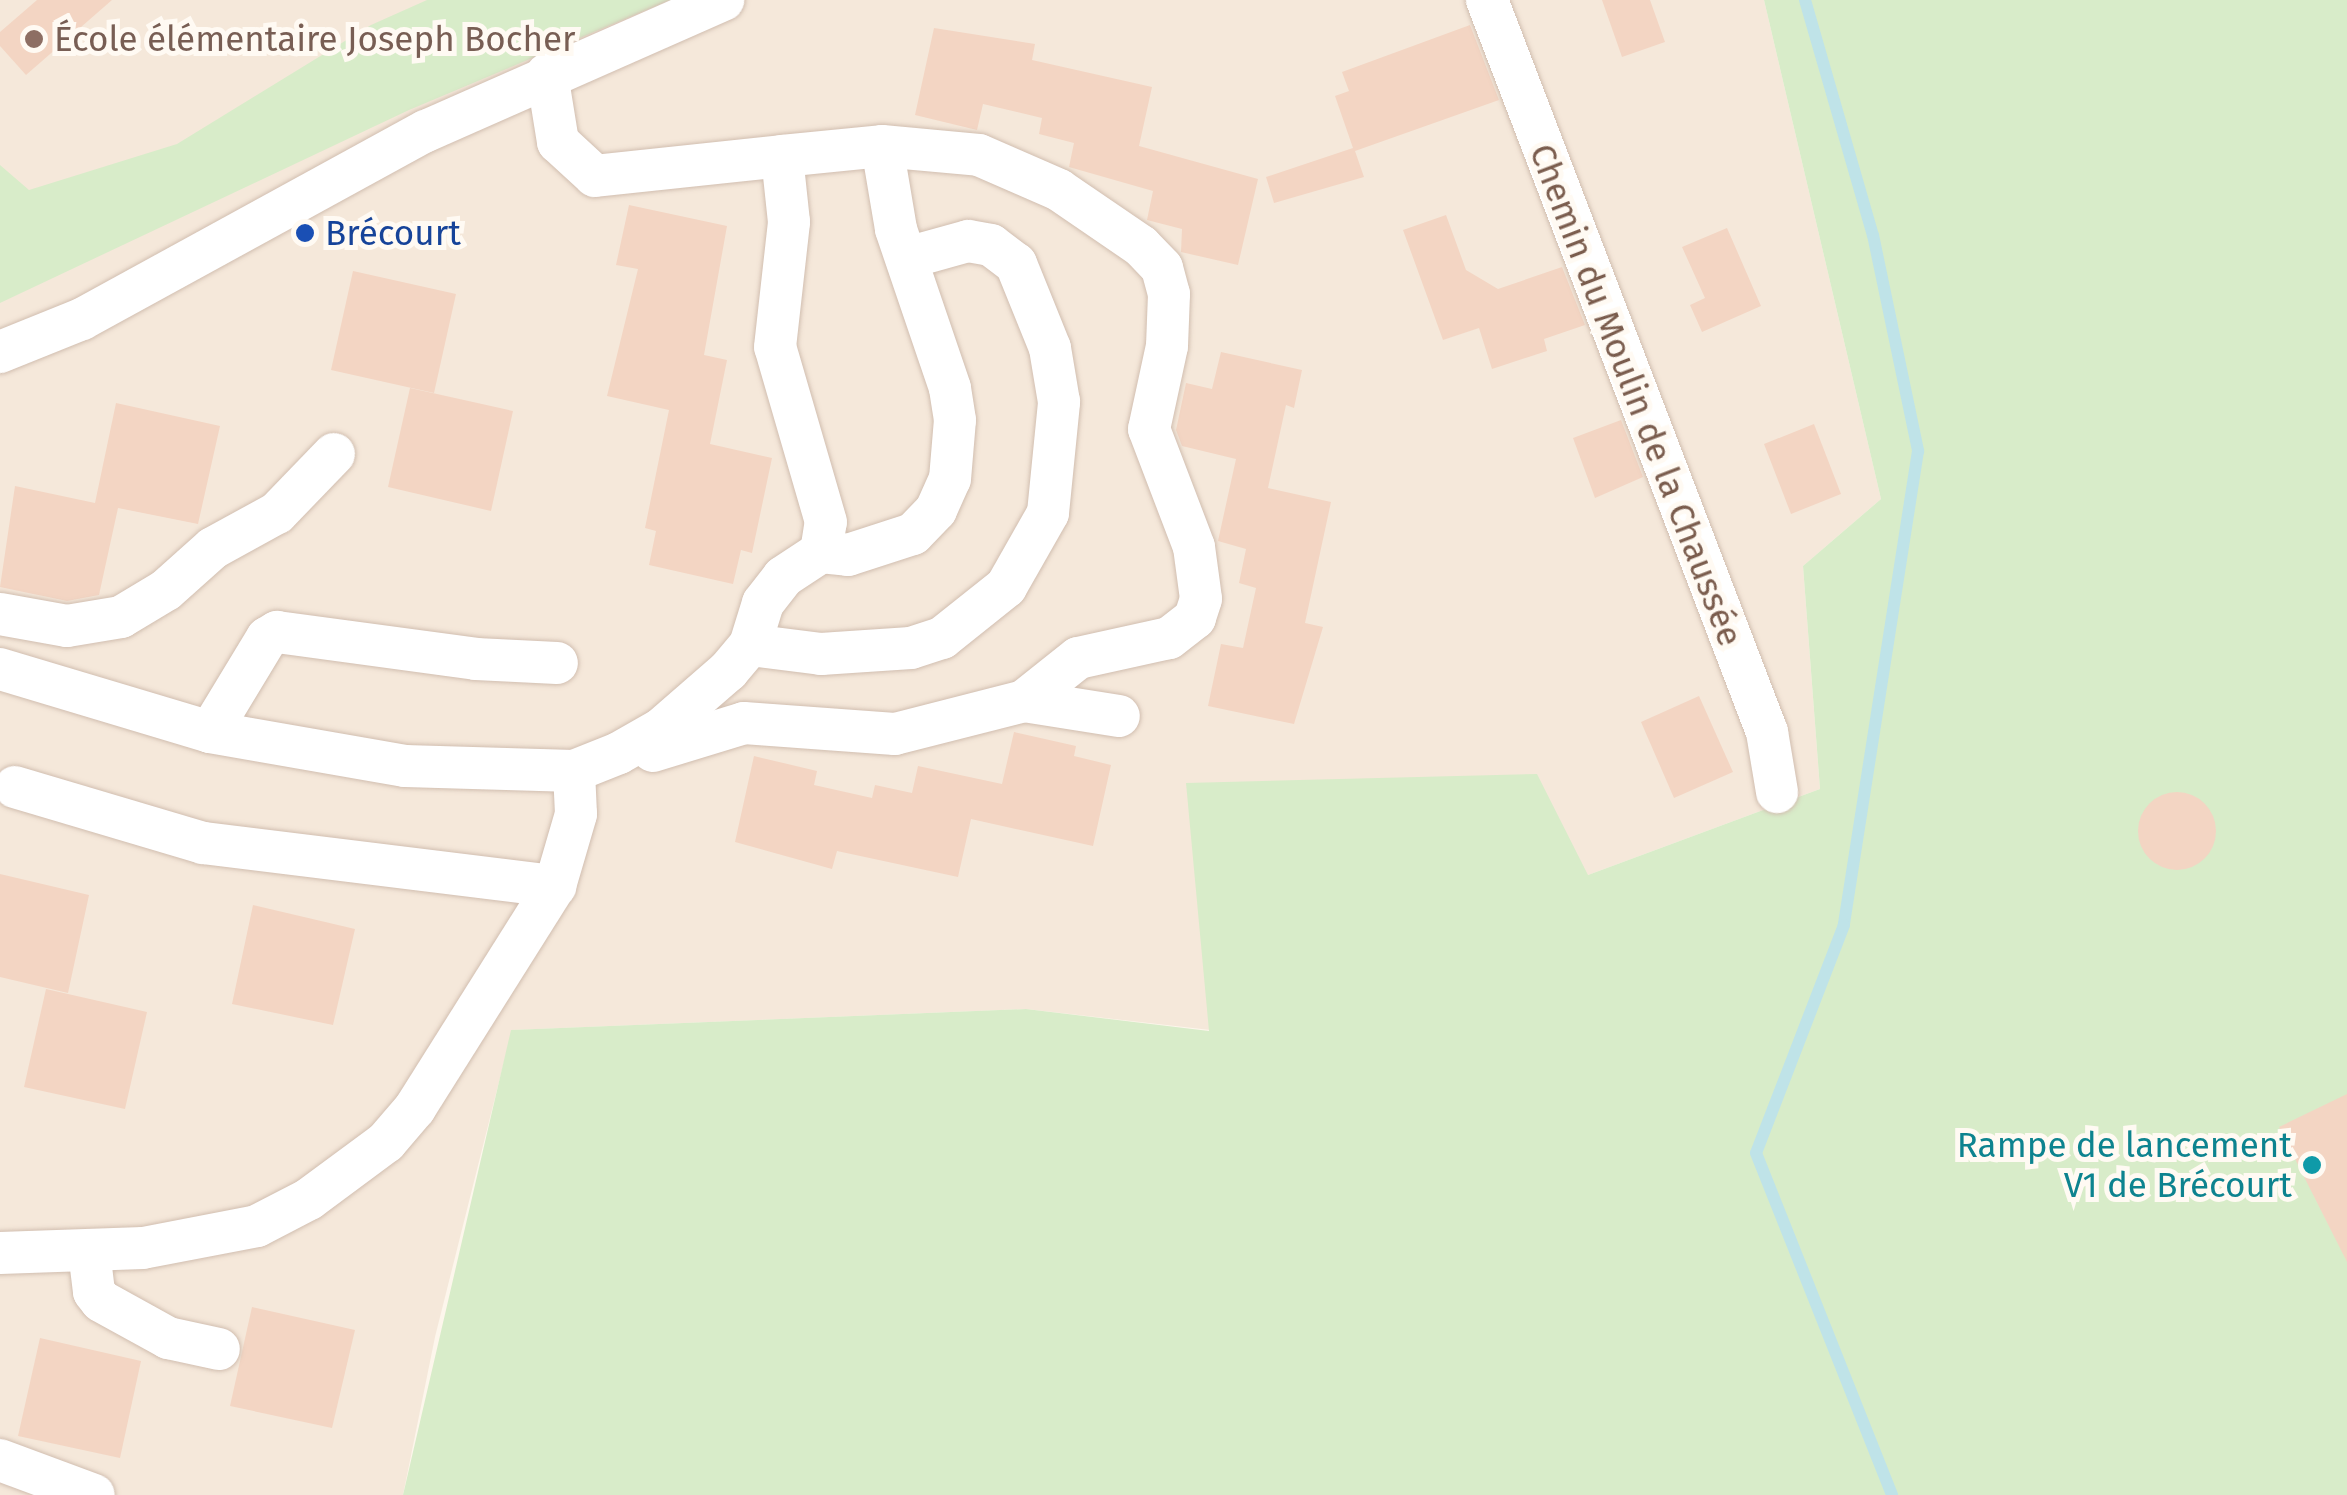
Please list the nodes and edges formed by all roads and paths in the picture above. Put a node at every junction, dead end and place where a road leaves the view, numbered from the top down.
1 (724, 0) edge
2 (1487, 0) edge
3 (546, 74) junction
4 (882, 146) junction
5 (782, 156) junction
6 (906, 258) junction
7 (0, 352) edge
8 (334, 454) dead end
9 (822, 552) junction
10 (0, 614) edge
11 (750, 645) junction
12 (557, 662) dead end
13 (0, 669) edge
14 (1024, 700) junction
15 (1119, 716) dead end
16 (210, 732) junction
17 (634, 745) junction
18 (574, 770) junction
19 (15, 787) dead end
20 (1776, 792) dead end
21 (555, 886) junction
22 (89, 1251) junction
23 (0, 1253) edge
24 (219, 1349) dead end
25 (0, 1460) edge
26 (94, 1495) edge

1 - 3 street
2 - 20 street, Chemin du Moulin de la Chaussée
3 - 5 street
3 - 7 street
4 - 5 street
4 - 6 street
4 - 14 street
5 - 9 street
6 - 9 street
6 - 11 street
8 - 10 street
9 - 11 street
11 - 17 street
12 - 16 street
13 - 16 street
14 - 15 street
14 - 17 street
16 - 18 street
17 - 18 street
18 - 21 street
19 - 21 street
21 - 22 street
22 - 23 street
22 - 24 street
25 - 26 street

